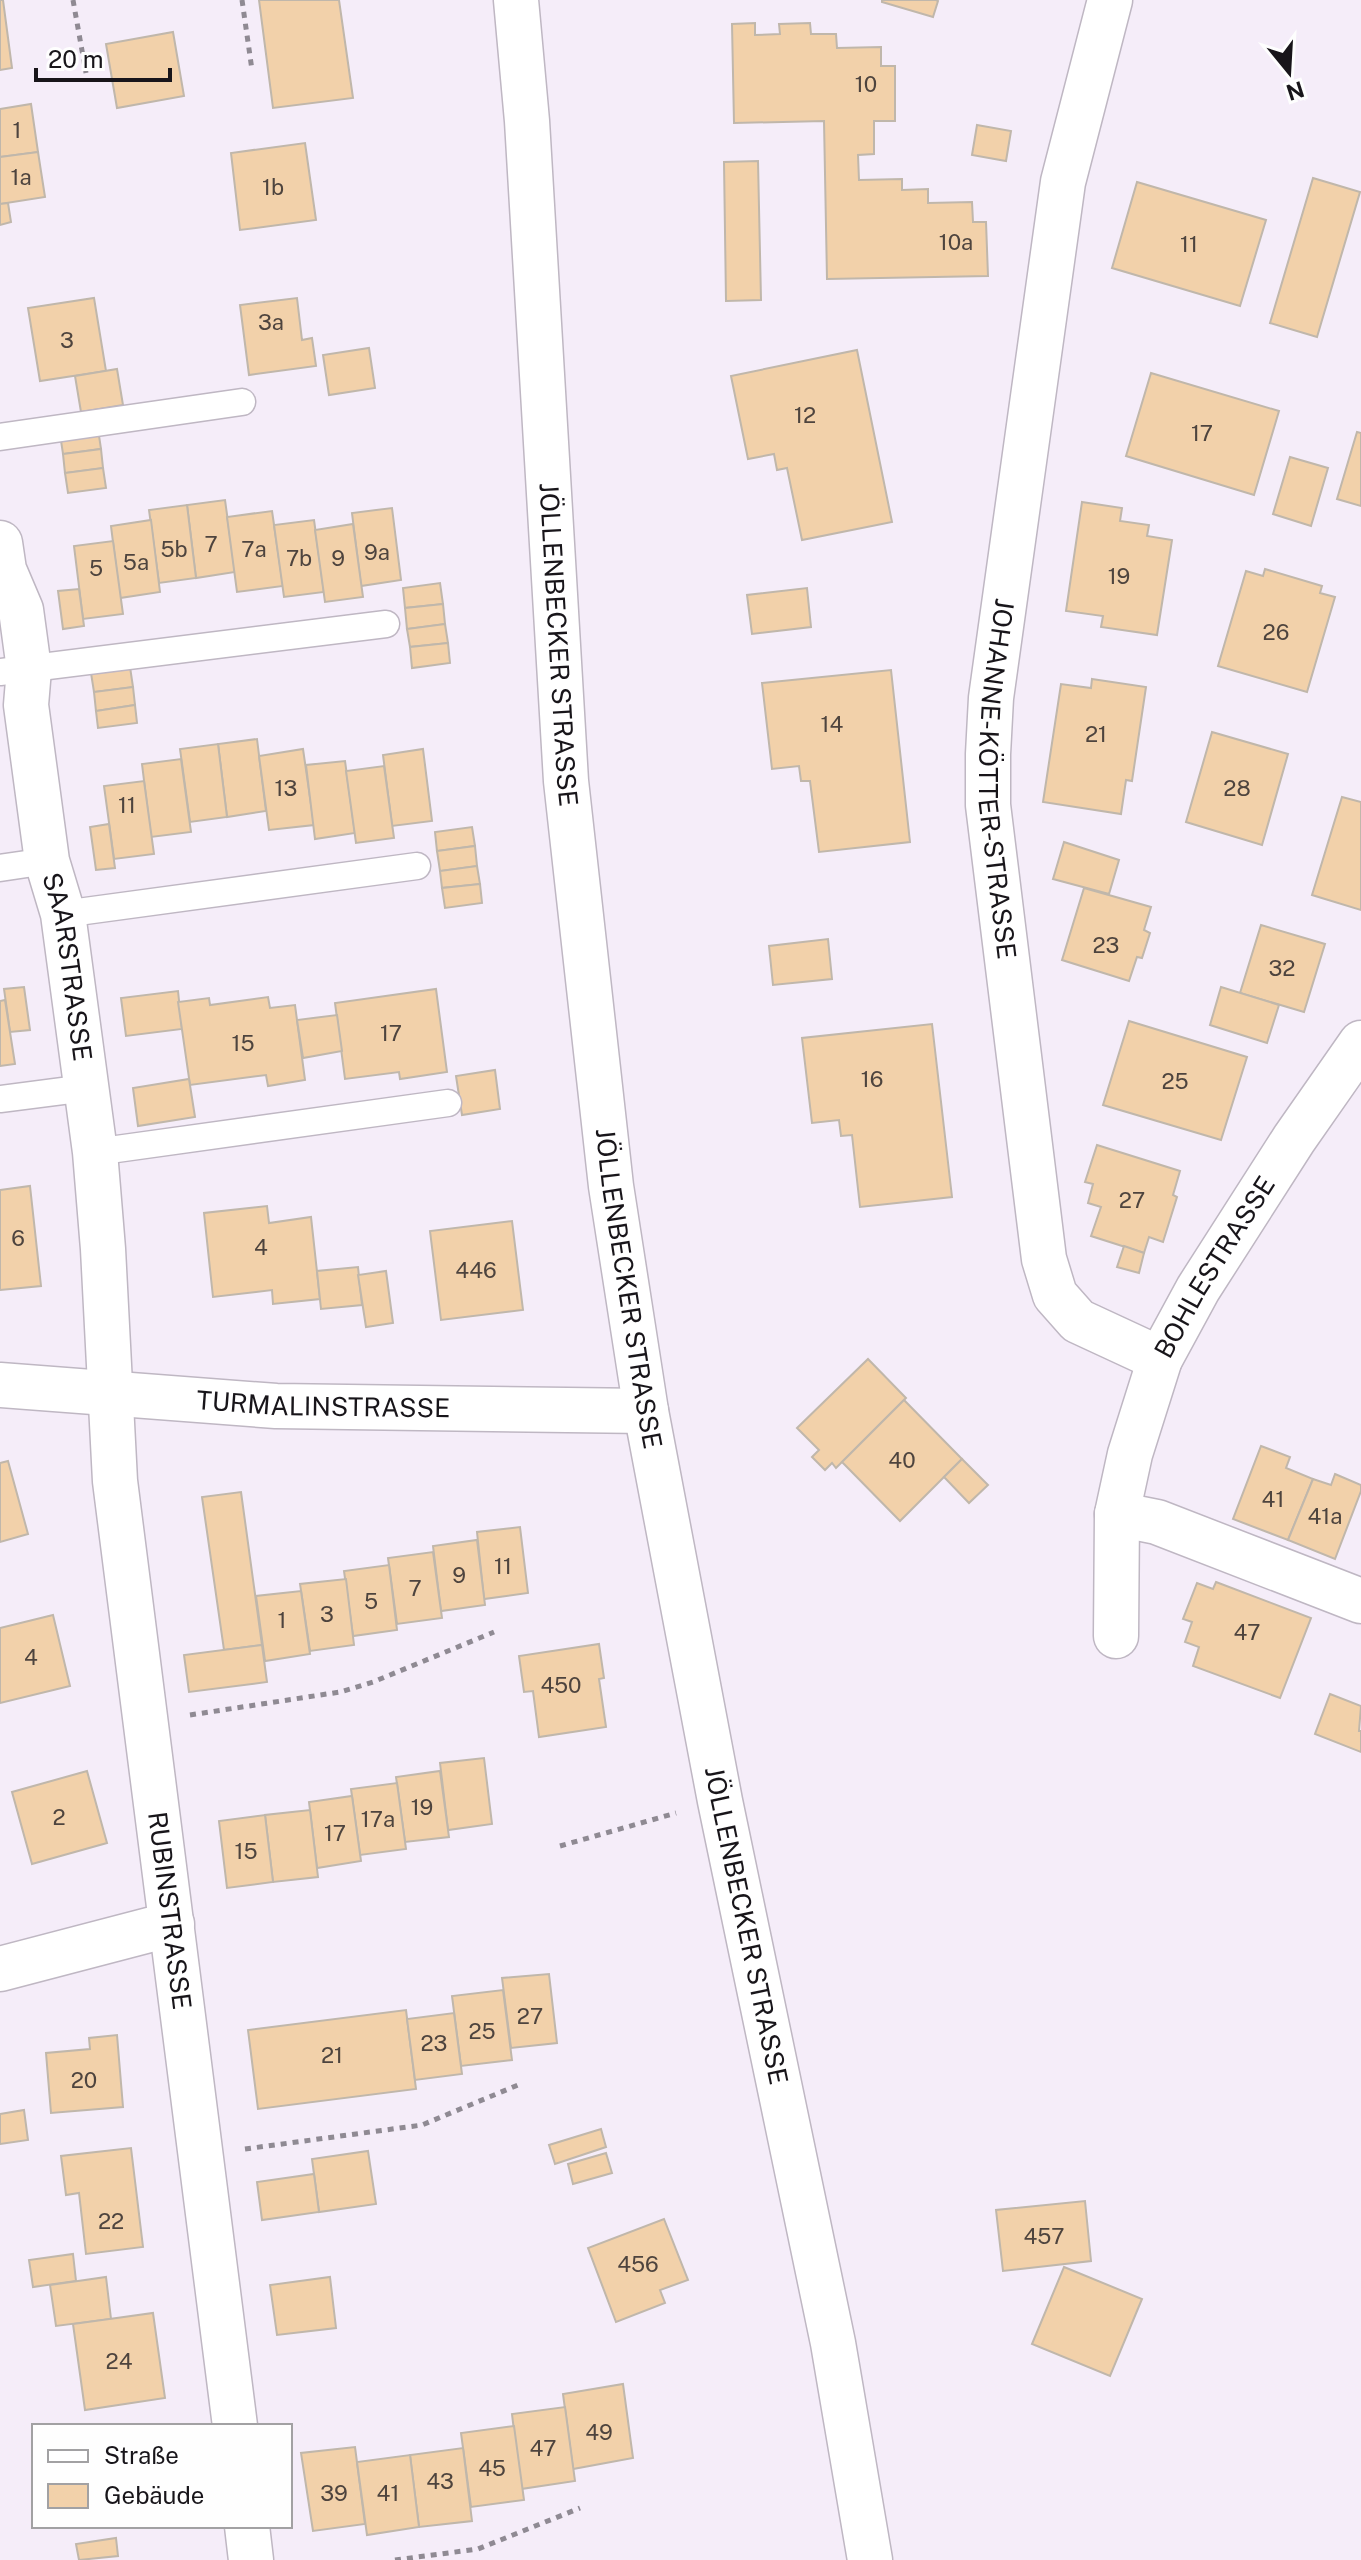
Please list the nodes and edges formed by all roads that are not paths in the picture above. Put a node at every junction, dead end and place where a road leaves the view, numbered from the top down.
1 (516, 0) edge
2 (1110, 0) edge
3 (242, 402) dead end
4 (0, 437) edge
5 (0, 543) edge
6 (386, 624) dead end
7 (14, 671) edge
8 (47, 861) junction
9 (417, 866) dead end
10 (0, 868) edge
11 (63, 914) junction
12 (1361, 1043) edge
13 (86, 1088) junction
14 (0, 1099) edge
15 (448, 1103) dead end
16 (95, 1152) junction
17 (1160, 1359) junction
18 (0, 1385) edge
19 (111, 1395) junction
20 (646, 1411) junction
21 (1117, 1514) junction
22 (1361, 1601) edge
23 (1116, 1636) dead end
24 (172, 1924) junction
25 (0, 1969) edge
26 (235, 2424) edge
27 (247, 2528) edge
28 (251, 2560) edge
29 (870, 2560) edge

1 - 20 street, JÖLLENBECKER STRASSE
2 - 17 street, JOHANNE-KÖTTER-STRASSE
3 - 4 lane
5 - 7 street, SAARSTRASSE
6 - 7 lane
7 - 8 street, SAARSTRASSE
8 - 10 lane
8 - 11 street, SAARSTRASSE
9 - 11 lane
11 - 13 street, SAARSTRASSE
12 - 17 street, BOHLESTRASSE
13 - 14 lane
13 - 16 street, SAARSTRASSE
15 - 16 lane
16 - 19 street, SAARSTRASSE
17 - 21 street, BOHLESTRASSE
18 - 19 street, TURMALINSTRASSE
19 - 20 street, TURMALINSTRASSE
19 - 24 street, RUBINSTRASSE
20 - 29 street, JÖLLENBECKER STRASSE
21 - 22 street
21 - 23 street, BOHLESTRASSE
24 - 25 street
24 - 26 street, RUBINSTRASSE
27 - 28 street

